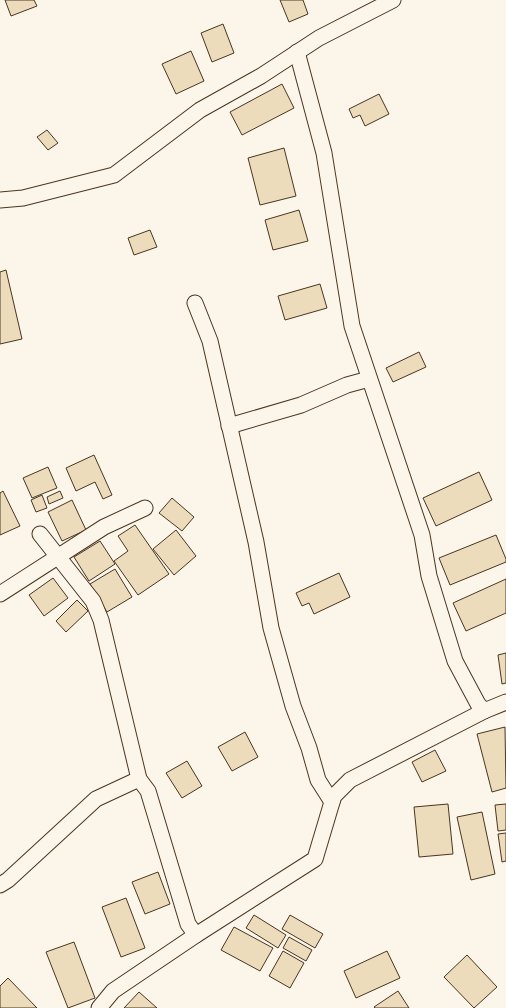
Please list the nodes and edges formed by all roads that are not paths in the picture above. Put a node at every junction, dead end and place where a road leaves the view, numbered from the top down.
1 (393, 0) edge
2 (297, 52) junction
3 (0, 200) edge
4 (195, 303) dead end
5 (369, 379) junction
6 (229, 426) junction
7 (145, 508) dead end
8 (40, 534) dead end
9 (58, 557) junction
10 (0, 594) edge
11 (506, 702) edge
12 (484, 711) junction
13 (139, 779) junction
14 (332, 802) junction
15 (0, 885) edge
16 (196, 935) junction
17 (99, 1008) edge

1 - 2 street
2 - 3 street
2 - 5 street
4 - 6 street
5 - 6 street
5 - 12 street
6 - 14 street
7 - 9 street
8 - 9 street
9 - 10 street
9 - 13 street
11 - 12 street
12 - 14 street
13 - 15 street
13 - 16 street
14 - 16 street
16 - 17 street

